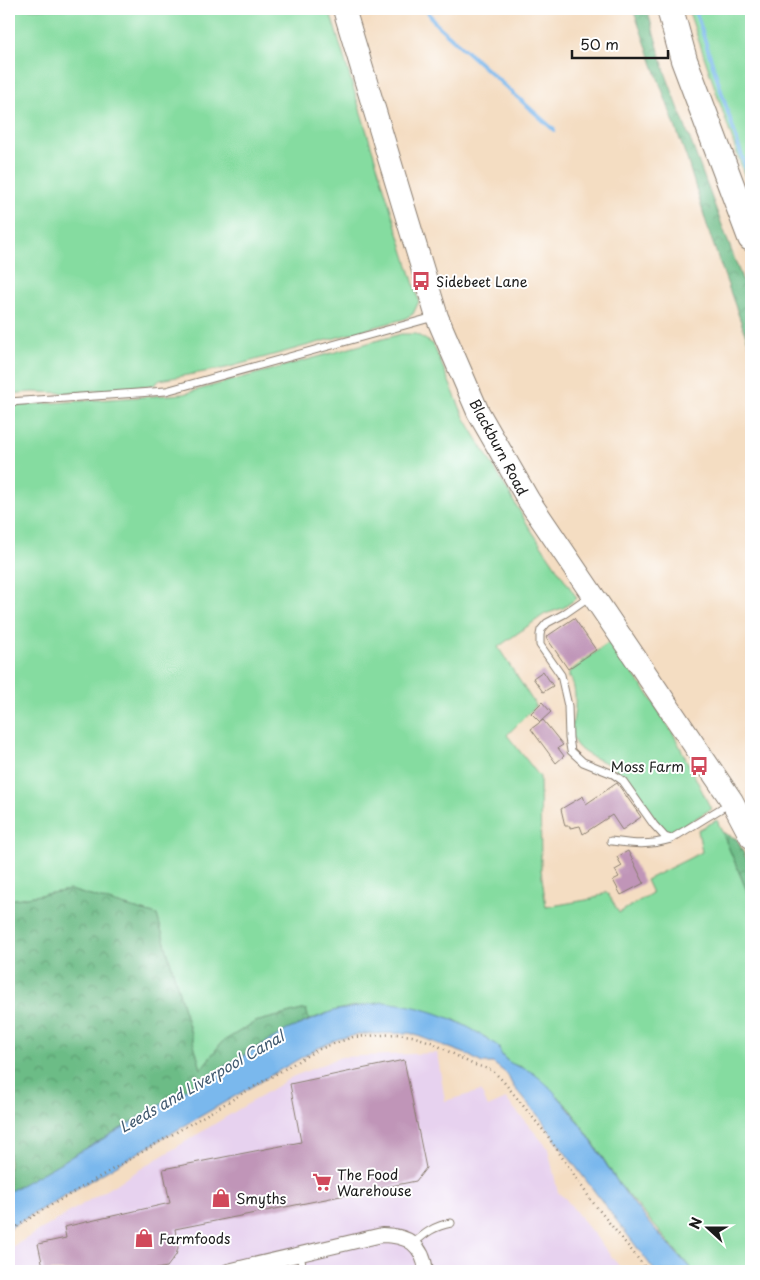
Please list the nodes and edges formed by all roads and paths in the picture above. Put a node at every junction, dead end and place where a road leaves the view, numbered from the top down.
1 (344, 9) edge
2 (670, 9) edge
3 (751, 238) edge
4 (437, 317) junction
5 (9, 402) edge
6 (592, 594) junction
7 (732, 801) junction
8 (751, 838) edge
9 (671, 839) junction
10 (611, 842) dead end
11 (451, 1223) dead end
12 (9, 1232) edge
13 (413, 1244) junction
14 (300, 1254) junction
15 (228, 1271) edge
16 (303, 1271) edge
17 (426, 1271) edge
18 (648, 1271) edge

1 - 4 main road, Blackburn Road
2 - 3 highway
4 - 5 lane
4 - 6 main road, Blackburn Road
6 - 7 main road, Blackburn Road
6 - 9 lane
7 - 8 main road, Blackburn Road
7 - 9 lane
9 - 10 lane
11 - 13 lane
12 - 18 path
13 - 14 street
13 - 17 street
14 - 15 street
14 - 16 lane

